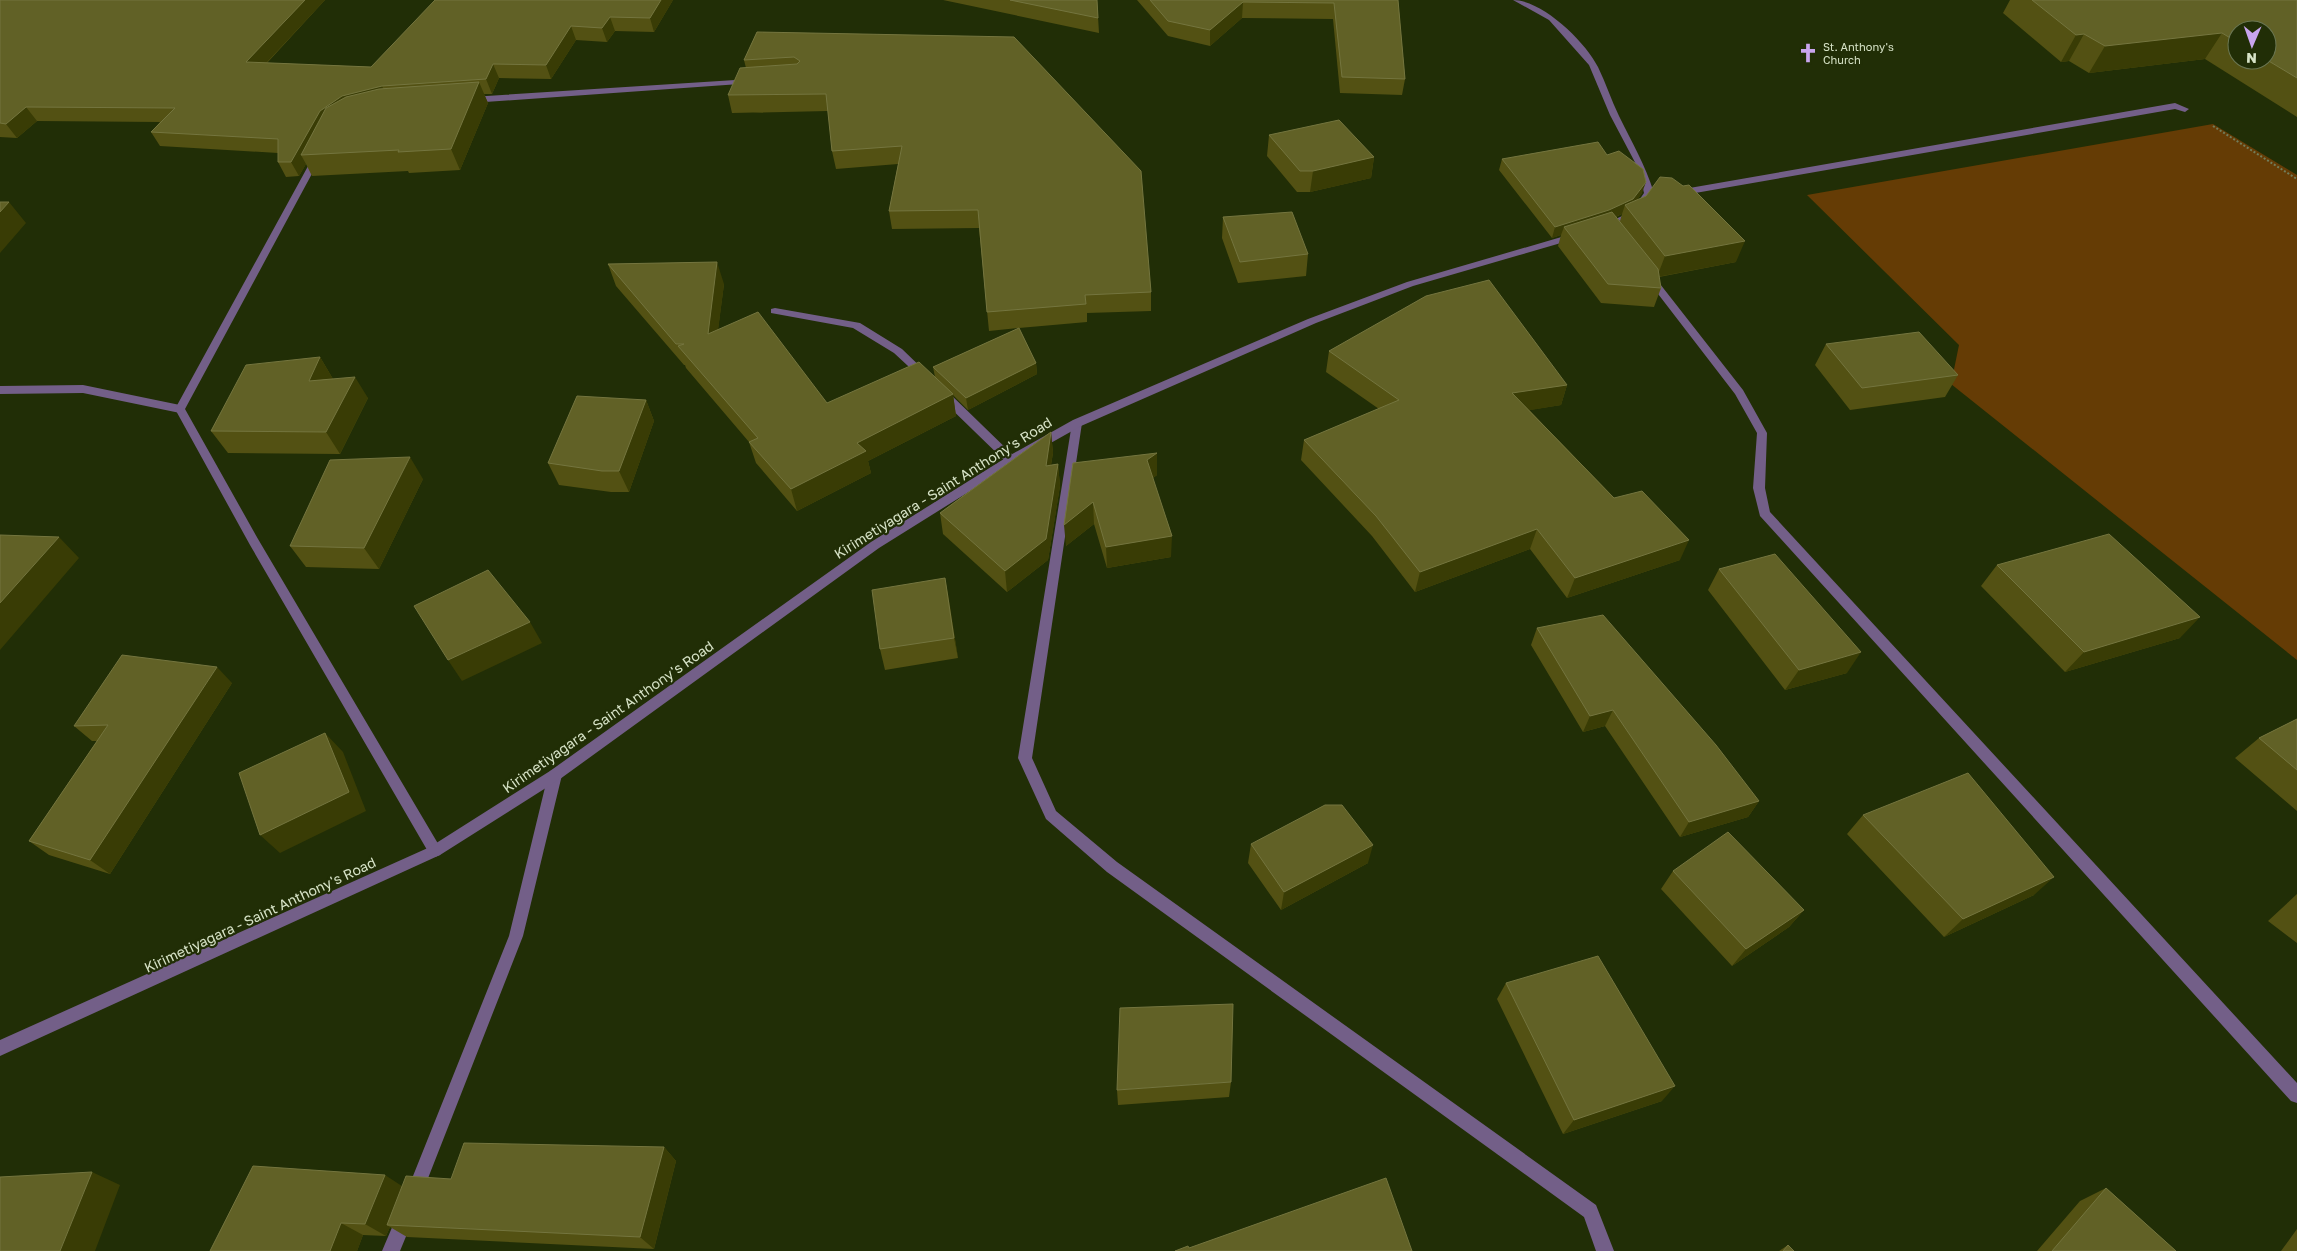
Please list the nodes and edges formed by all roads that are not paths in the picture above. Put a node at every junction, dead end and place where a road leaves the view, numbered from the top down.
1 (1517, 0) edge
2 (759, 81) edge
3 (457, 101) edge
4 (2185, 109) road end
5 (324, 143) edge
6 (1669, 195) edge
7 (1645, 270) edge
8 (775, 311) dead end
9 (0, 390) edge
10 (180, 409) junction
11 (1077, 423) junction
12 (1011, 460) junction
13 (555, 775) junction
14 (435, 851) junction
15 (0, 1048) edge
16 (2297, 1095) edge
17 (391, 1251) edge
18 (1605, 1251) edge

1 - 11 street, Kirimetiyagara - Saint Anthony's Road
2 - 3 street
4 - 6 street
5 - 10 street
7 - 16 street
8 - 12 street
9 - 10 street
10 - 14 street
11 - 12 street, Kirimetiyagara - Saint Anthony's Road
11 - 18 street
12 - 13 street, Kirimetiyagara - Saint Anthony's Road
13 - 14 street, Kirimetiyagara - Saint Anthony's Road
13 - 17 street
14 - 15 street, Kirimetiyagara - Saint Anthony's Road

